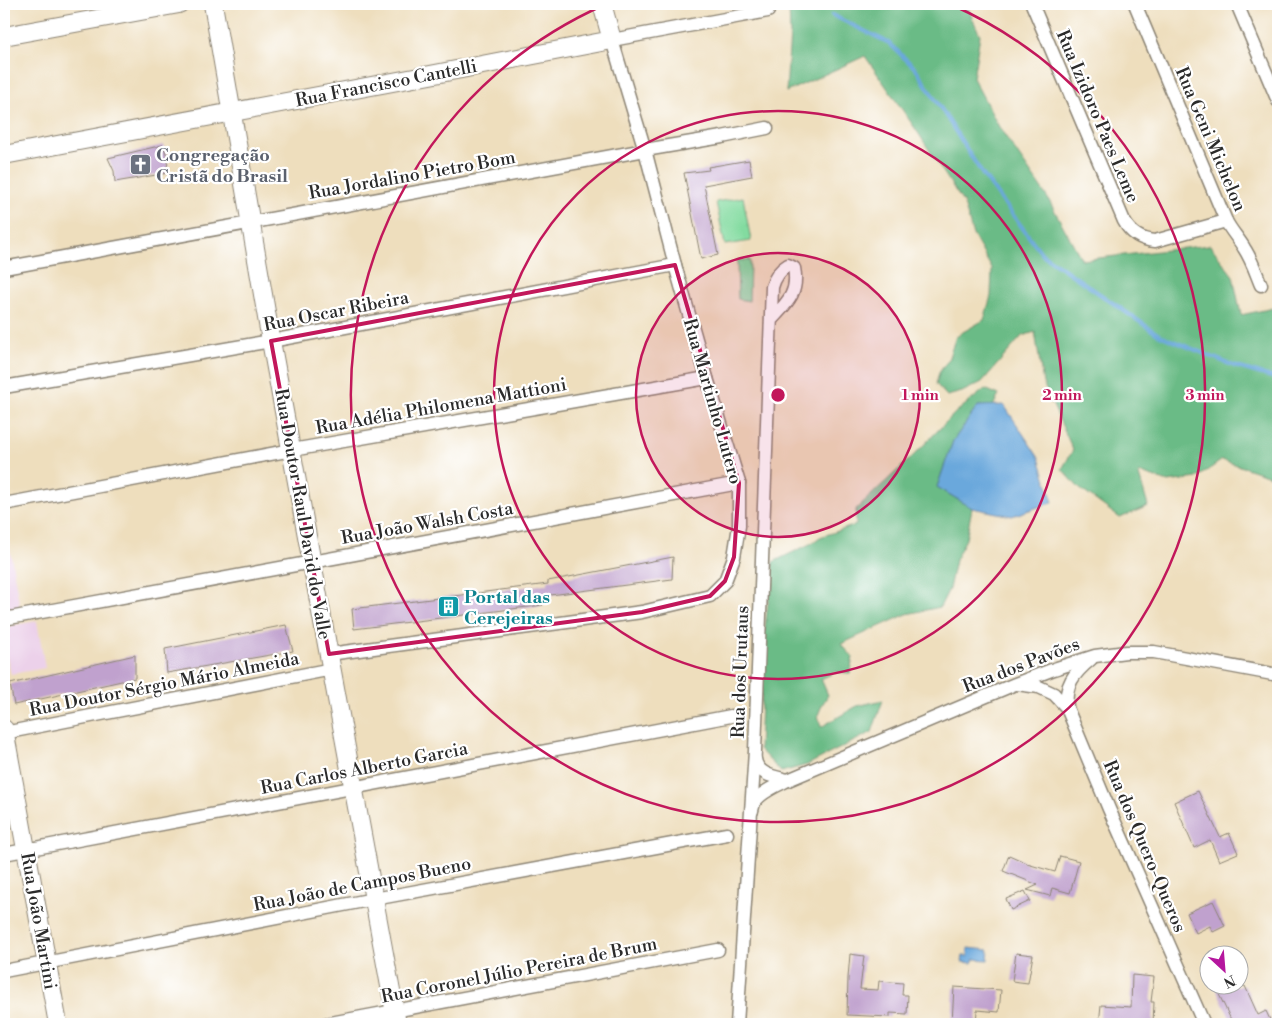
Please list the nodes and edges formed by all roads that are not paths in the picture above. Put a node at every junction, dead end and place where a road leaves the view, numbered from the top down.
1 (179, 4) edge
2 (213, 4) edge
3 (602, 4) edge
4 (1032, 4) edge
5 (1135, 4) edge
6 (1237, 4) edge
7 (768, 11) dead end
8 (4, 36) edge
9 (612, 40) junction
10 (1278, 101) edge
11 (231, 111) junction
12 (768, 128) dead end
13 (644, 150) junction
14 (4, 154) edge
15 (1226, 221) junction
16 (251, 222) junction
17 (675, 265) junction
18 (4, 268) edge
19 (1261, 285) dead end
20 (771, 320) dead end
21 (271, 341) junction
22 (707, 378) junction
23 (4, 387) edge
24 (292, 450) junction
25 (739, 483) junction
26 (4, 504) edge
27 (312, 562) junction
28 (4, 619) edge
29 (1095, 656) junction
30 (330, 662) junction
31 (1278, 675) edge
32 (1015, 684) junction
33 (1067, 708) junction
34 (731, 716) dead end
35 (4, 729) edge
36 (4, 733) edge
37 (754, 751) junction
38 (788, 780) junction
39 (354, 788) junction
40 (749, 820) junction
41 (727, 834) dead end
42 (26, 850) junction
43 (4, 854) edge
44 (374, 899) junction
45 (718, 950) dead end
46 (47, 964) junction
47 (4, 971) edge
48 (396, 1018) edge
49 (58, 1024) edge
50 (325, 1024) edge
51 (737, 1024) edge
52 (1204, 1024) edge

1 - 8 street
2 - 11 street, Rua Doutor Raul David do Valle
3 - 9 street, Rua Martinho Lutero
4 - 15 street, Rua Izidoro Paes Leme
5 - 15 street, Rua Geni Michelon
6 - 10 street
7 - 9 street, Rua Francisco Cantelli
9 - 11 street, Rua Francisco Cantelli
9 - 13 street, Rua Martinho Lutero
11 - 14 street, Rua Francisco Cantelli
11 - 16 street, Rua Doutor Raul David do Valle
12 - 13 street, Rua Jordalino Pietro Bom
13 - 16 street, Rua Jordalino Pietro Bom
13 - 17 street, Rua Martinho Lutero
15 - 19 street, Rua Geni Michelon
16 - 18 street, Rua Jordalino Pietro Bom
16 - 21 street, Rua Doutor Raul David do Valle
17 - 21 street, Rua Oscar Ribeira
17 - 22 street, Rua Martinho Lutero
20 - 37 street, Rua dos Urutaus
21 - 23 street, Rua Oscar Ribeira
21 - 24 street, Rua Doutor Raul David do Valle
22 - 24 street, Rua Adélia Philomena Mattioni
22 - 25 street, Rua Martinho Lutero
24 - 26 street, Rua Adélia Philomena Mattioni
24 - 27 street, Rua Doutor Raul David do Valle
25 - 27 street, Rua João Walsh Costa
25 - 30 street, Rua Martinho Lutero
27 - 28 street, Rua João Walsh Costa
27 - 30 street, Rua Doutor Raul David do Valle
29 - 31 street, Rua dos Pavões
29 - 32 street, Rua dos Pavões
29 - 33 street
30 - 36 street, Rua Doutor Sérgio Mário Almeida
30 - 39 street, Rua Doutor Raul David do Valle
32 - 33 street, Rua dos Quero-Queros
32 - 38 street, Rua dos Pavões
33 - 52 street, Rua dos Quero-Queros
34 - 39 street, Rua Carlos Alberto Garcia
35 - 36 street, Rua João Martini
36 - 42 street, Rua João Martini
37 - 38 street
37 - 40 street, Rua dos Urutaus
38 - 40 street, Rua dos Pavões
39 - 42 street, Rua Carlos Alberto Garcia
39 - 44 street, Rua Doutor Raul David do Valle
40 - 51 street, Rua dos Urutaus
41 - 44 street, Rua João de Campos Bueno
42 - 43 street, Rua Carlos Alberto Garcia
42 - 46 street, Rua João Martini
44 - 46 street, Rua João de Campos Bueno
44 - 48 street, Rua Doutor Raul David do Valle
45 - 48 street, Rua Coronel Júlio Pereira de Brum
46 - 47 street, Rua João de Campos Bueno
46 - 49 street, Rua João Martini
48 - 50 street, Rua Coronel Júlio Pereira de Brum

